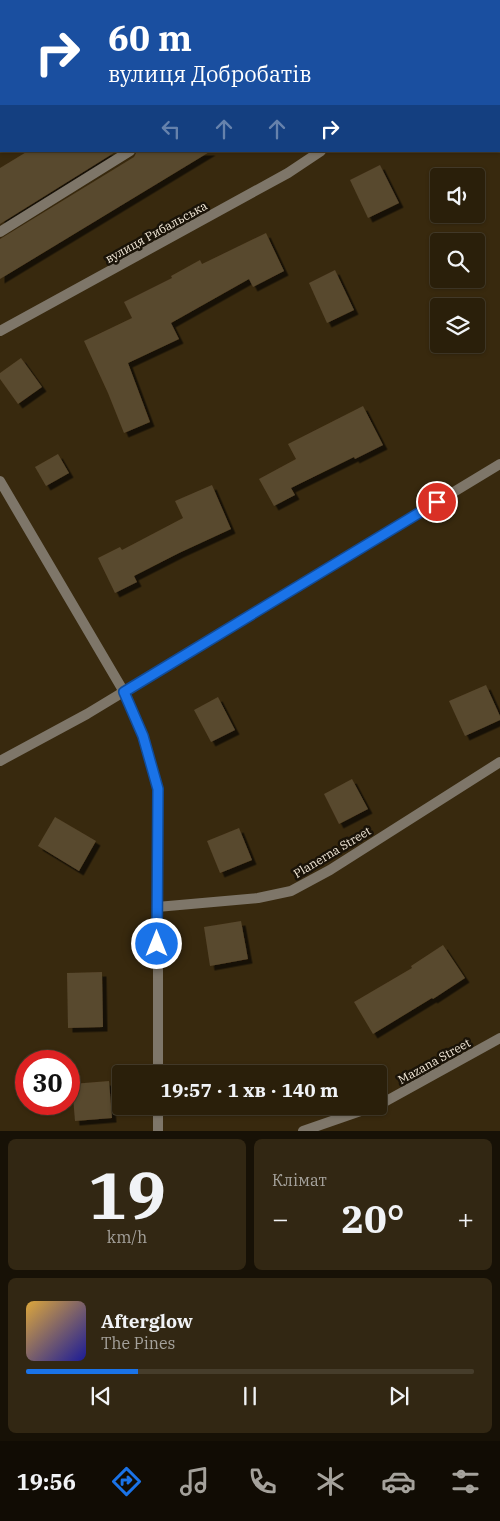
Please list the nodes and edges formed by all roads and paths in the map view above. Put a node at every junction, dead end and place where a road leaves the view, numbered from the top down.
1 (128, 152) edge
2 (320, 152) edge
3 (0, 232) edge
4 (0, 331) edge
5 (500, 464) edge
6 (0, 481) edge
7 (124, 692) junction
8 (0, 761) edge
9 (500, 762) edge
10 (157, 907) junction
11 (500, 1038) edge
12 (158, 1065) edge
13 (387, 1101) edge
14 (158, 1115) edge
15 (349, 1115) edge
16 (158, 1131) edge
17 (303, 1131) edge

1 - 3 street
2 - 4 street, вулиця Рибальська
5 - 7 street
6 - 7 street
7 - 8 street
7 - 10 street
9 - 10 street, Planerna Street
10 - 12 street
11 - 13 street, Mazana Street
14 - 16 street
15 - 17 street

